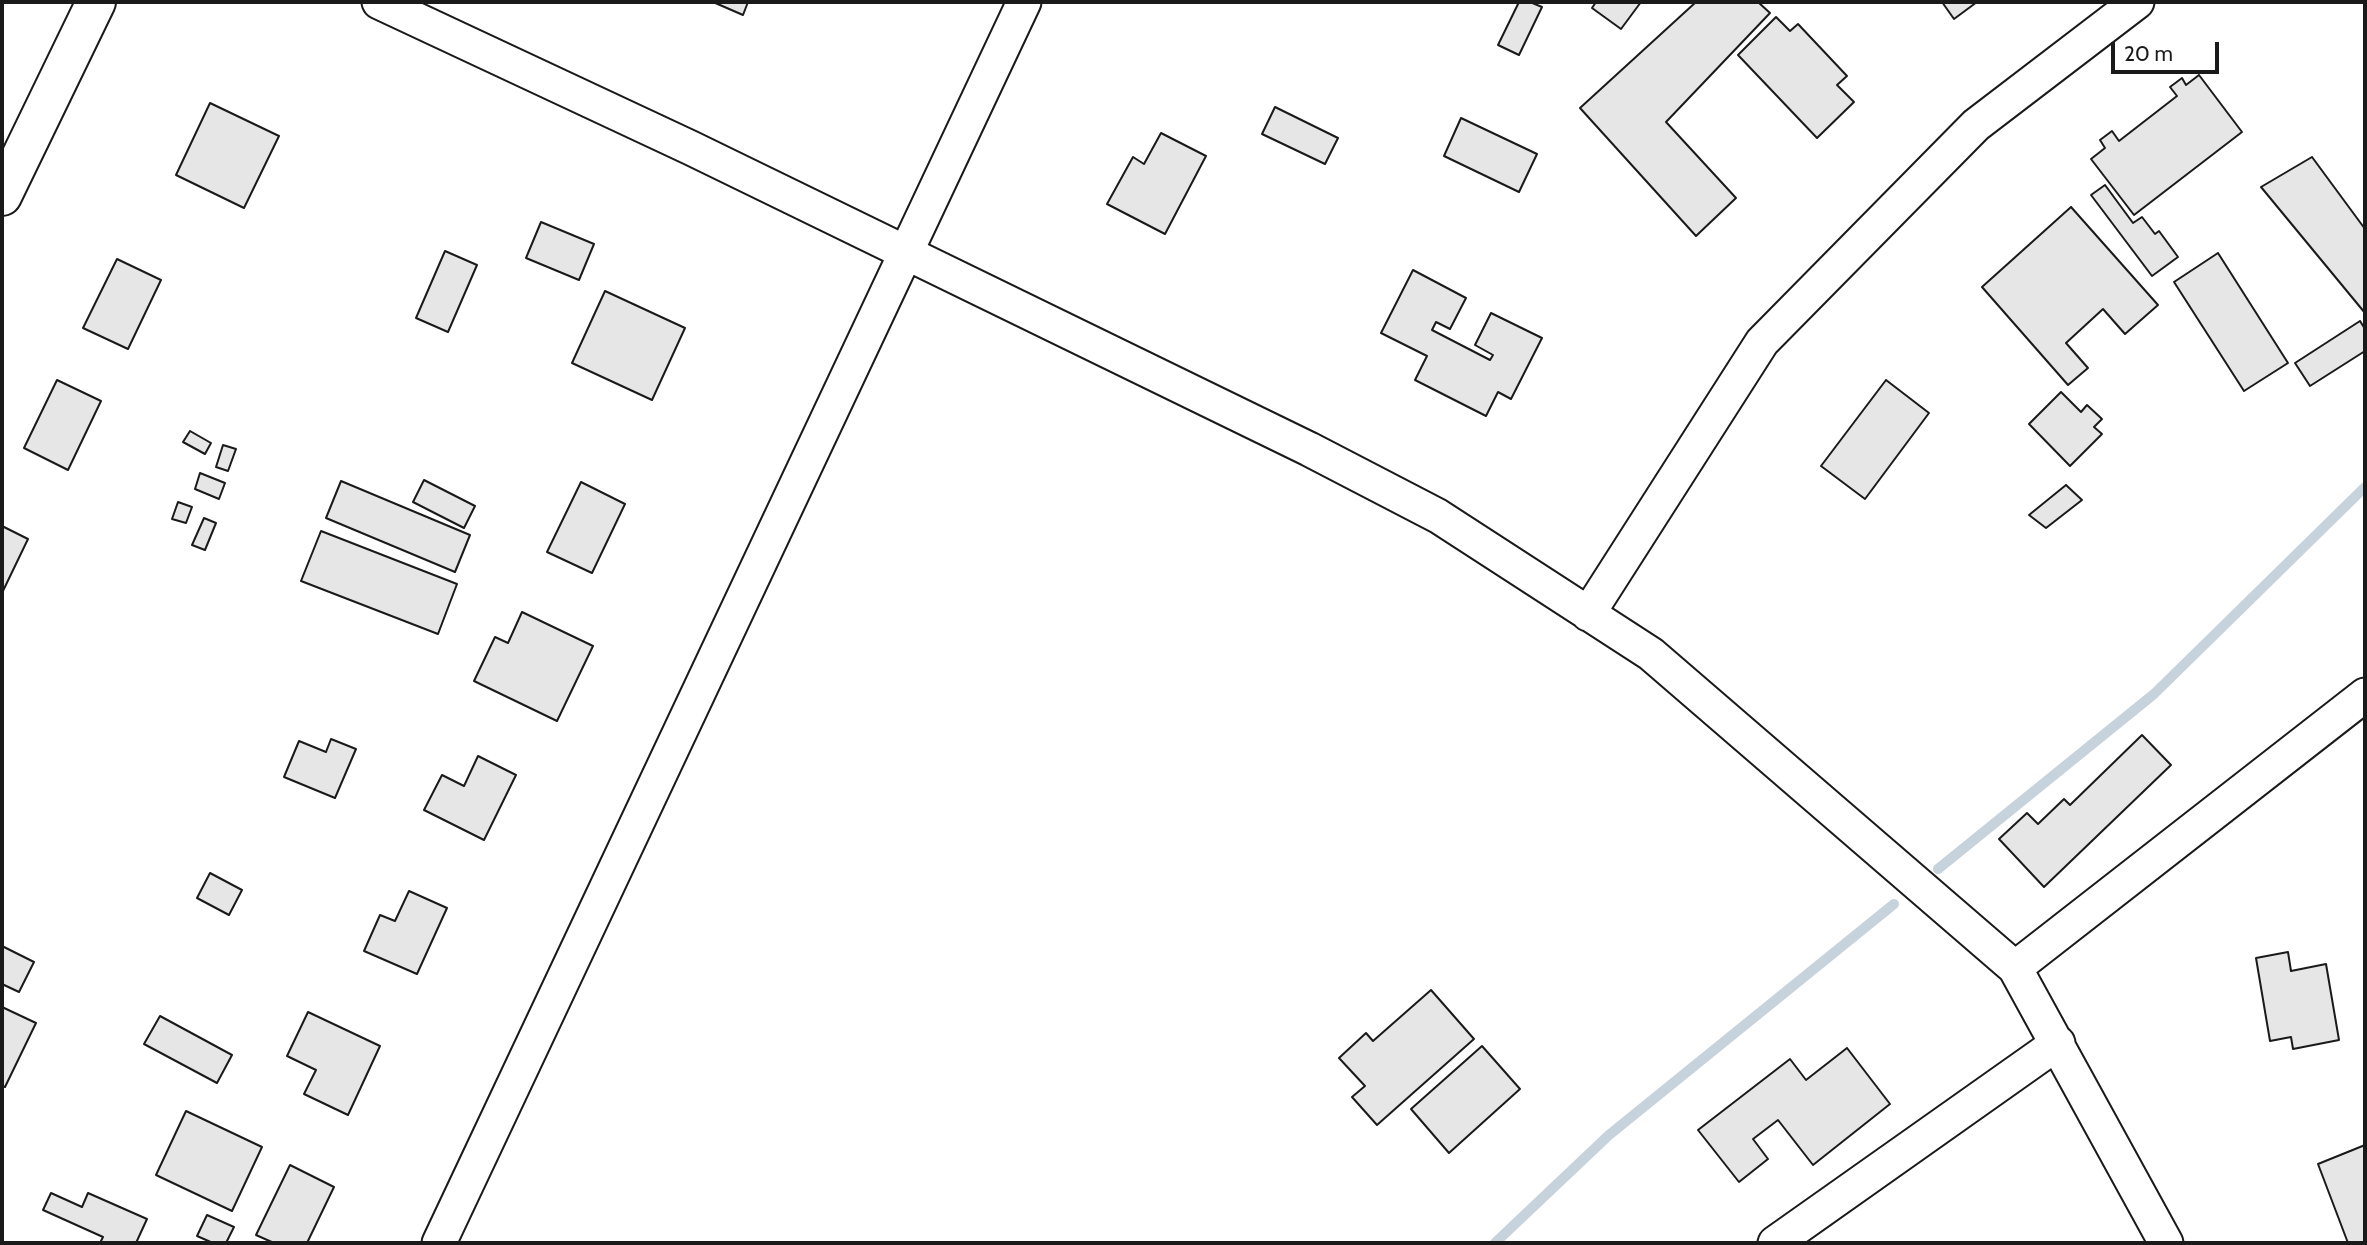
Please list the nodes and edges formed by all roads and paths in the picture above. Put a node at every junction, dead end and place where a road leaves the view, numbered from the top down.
1 (96, 2) edge
2 (379, 2) edge
3 (1024, 2) edge
4 (2137, 2) edge
5 (2, 196) edge
6 (905, 254) junction
7 (1588, 614) junction
8 (2365, 695) edge
9 (2015, 968) junction
10 (2058, 1043) junction
11 (439, 1243) edge
12 (1776, 1243) edge
13 (2166, 1243) edge

1 - 5 street
2 - 6 street
3 - 6 street
4 - 7 street
6 - 7 street
6 - 11 street
7 - 9 street
8 - 9 street
9 - 10 street
10 - 12 street
10 - 13 street

